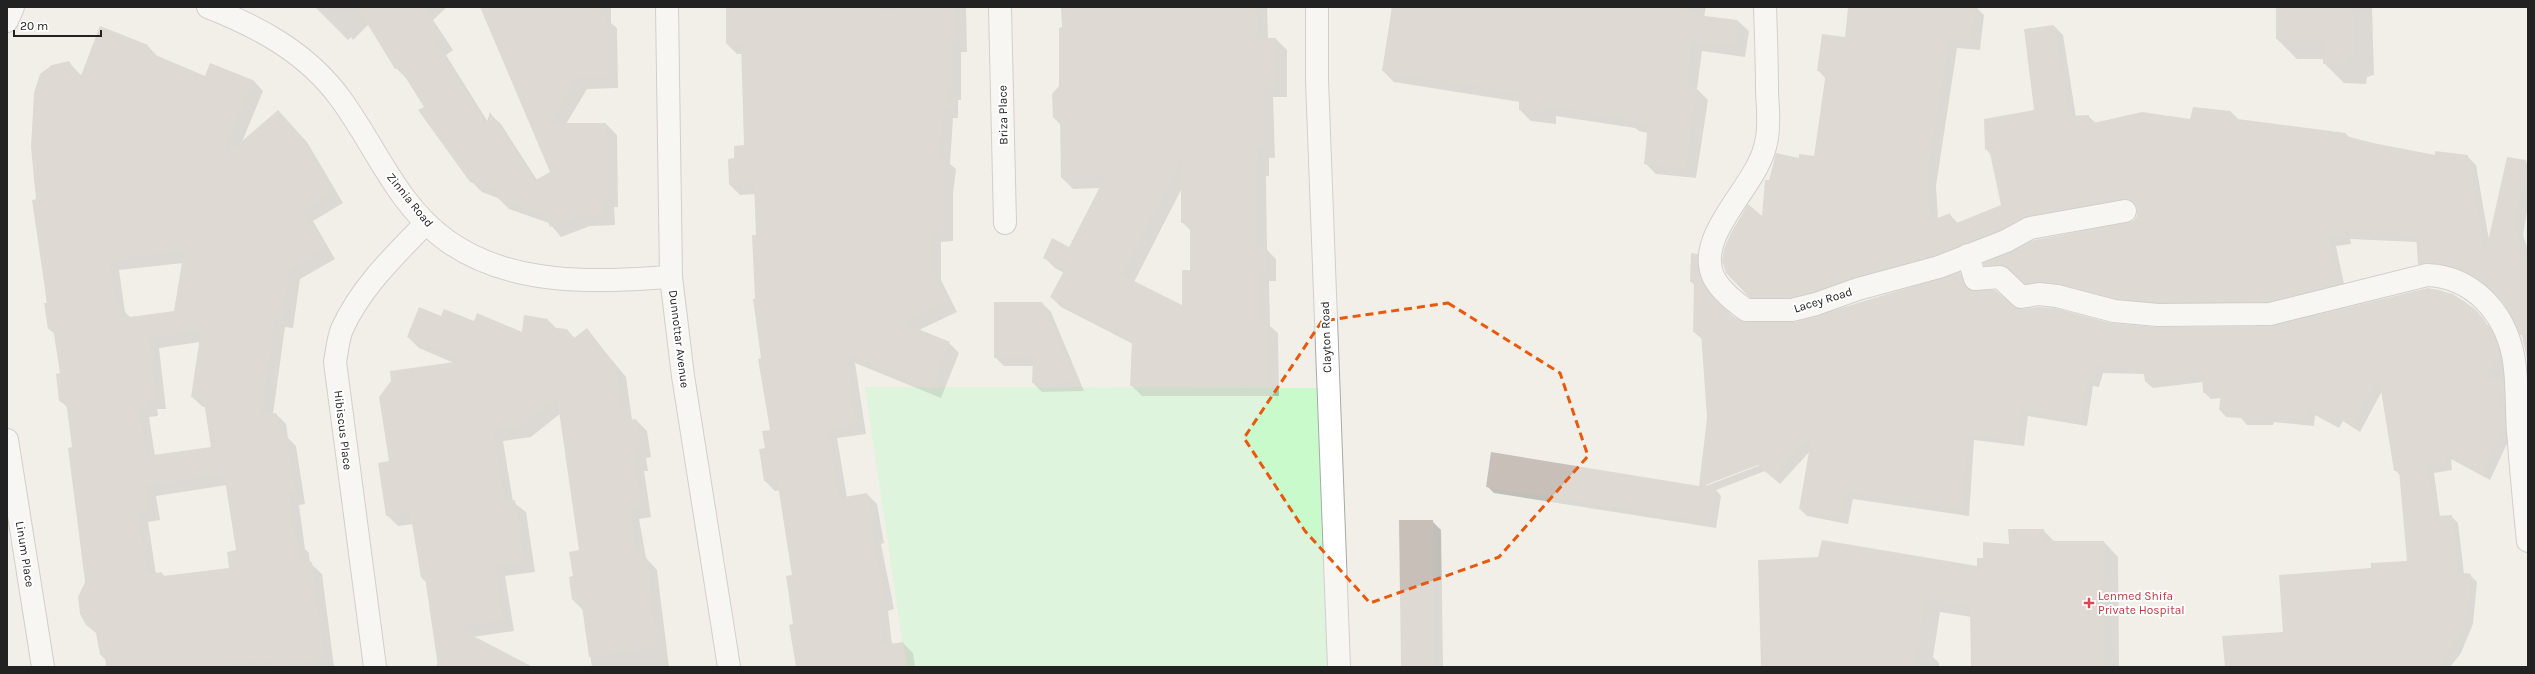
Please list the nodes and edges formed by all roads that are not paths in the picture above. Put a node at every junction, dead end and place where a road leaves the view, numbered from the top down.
1 (13, 7) edge
2 (208, 7) edge
3 (667, 7) edge
4 (1000, 7) edge
5 (1317, 7) edge
6 (1765, 7) edge
7 (7, 21) edge
8 (2125, 211) dead end
9 (426, 223) junction
10 (1005, 223) dead end
11 (1968, 255) junction
12 (671, 277) junction
13 (7, 440) edge
14 (2528, 541) edge
15 (43, 667) edge
16 (375, 667) edge
17 (729, 667) edge
18 (1339, 667) edge

1 - 7 street
2 - 9 street, Zinnia Road
3 - 12 street, Dunnottar Avenue
4 - 10 street, Briza Place
5 - 18 street, Clayton Road
6 - 11 street, Lacey Road
8 - 11 street, Lacey Road
9 - 12 street, Zinnia Road
9 - 16 street, Hibiscus Place
11 - 14 street
12 - 17 street, Dunnottar Avenue
13 - 15 street, Linum Place

